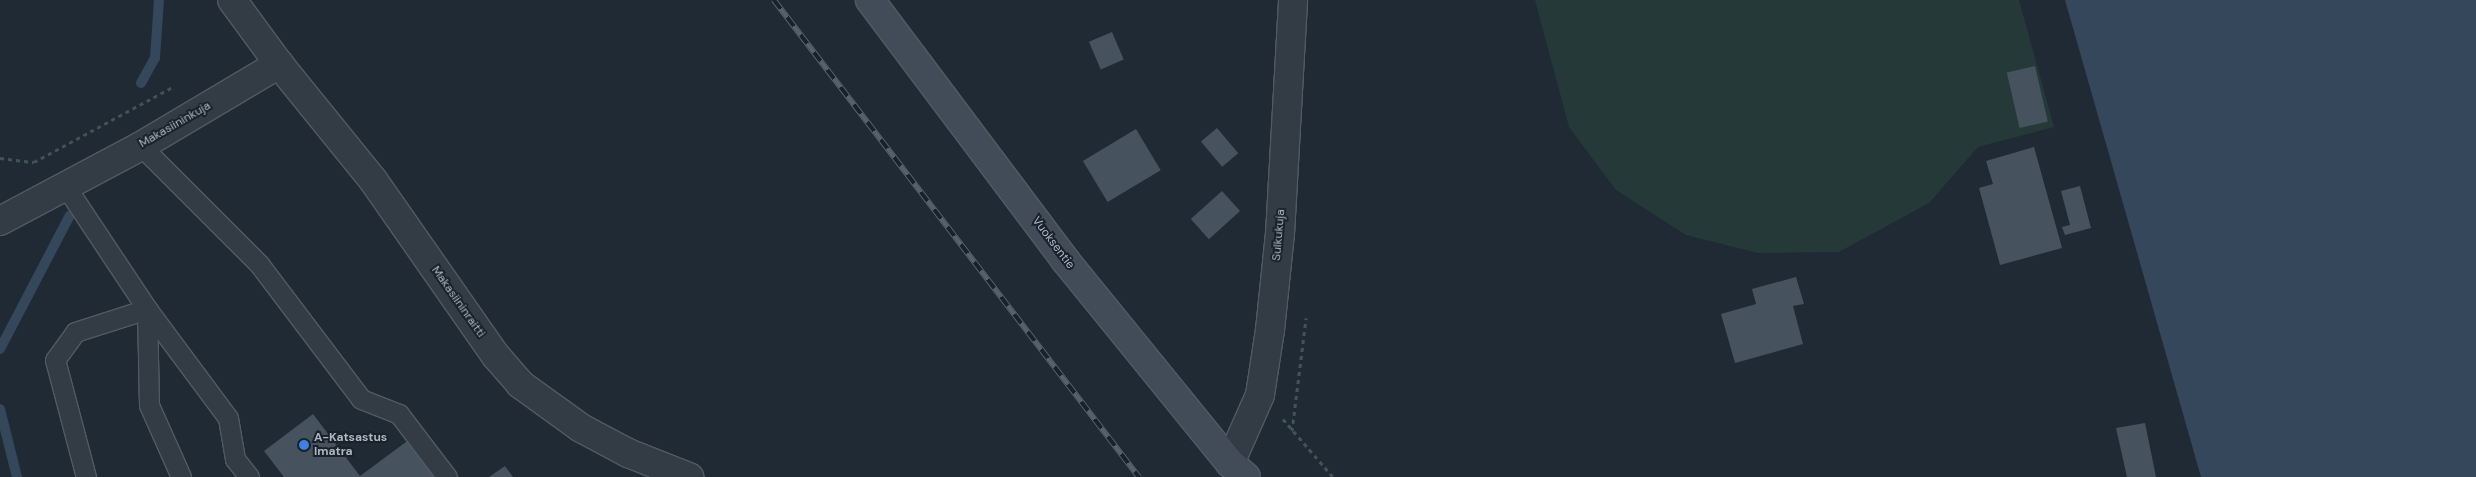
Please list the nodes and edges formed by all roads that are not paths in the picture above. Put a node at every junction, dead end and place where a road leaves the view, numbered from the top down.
1 (232, 0) edge
2 (870, 0) edge
3 (1293, 0) edge
4 (279, 64) junction
5 (141, 146) junction
6 (66, 187) junction
7 (0, 221) edge
8 (147, 310) junction
9 (1238, 470) edge
10 (86, 477) edge
11 (181, 477) edge
12 (249, 477) edge
13 (447, 477) edge
14 (689, 477) edge

1 - 4 street
2 - 9 street, Vuoksentie
3 - 9 street, Sulkukuja
4 - 5 street, Makasiininkuja
4 - 14 street, Makasiininraitti
5 - 6 street, Makasiininkuja
5 - 13 lane
6 - 7 street, Makasiininkuja
6 - 8 lane
8 - 10 lane
8 - 11 lane
8 - 12 lane

